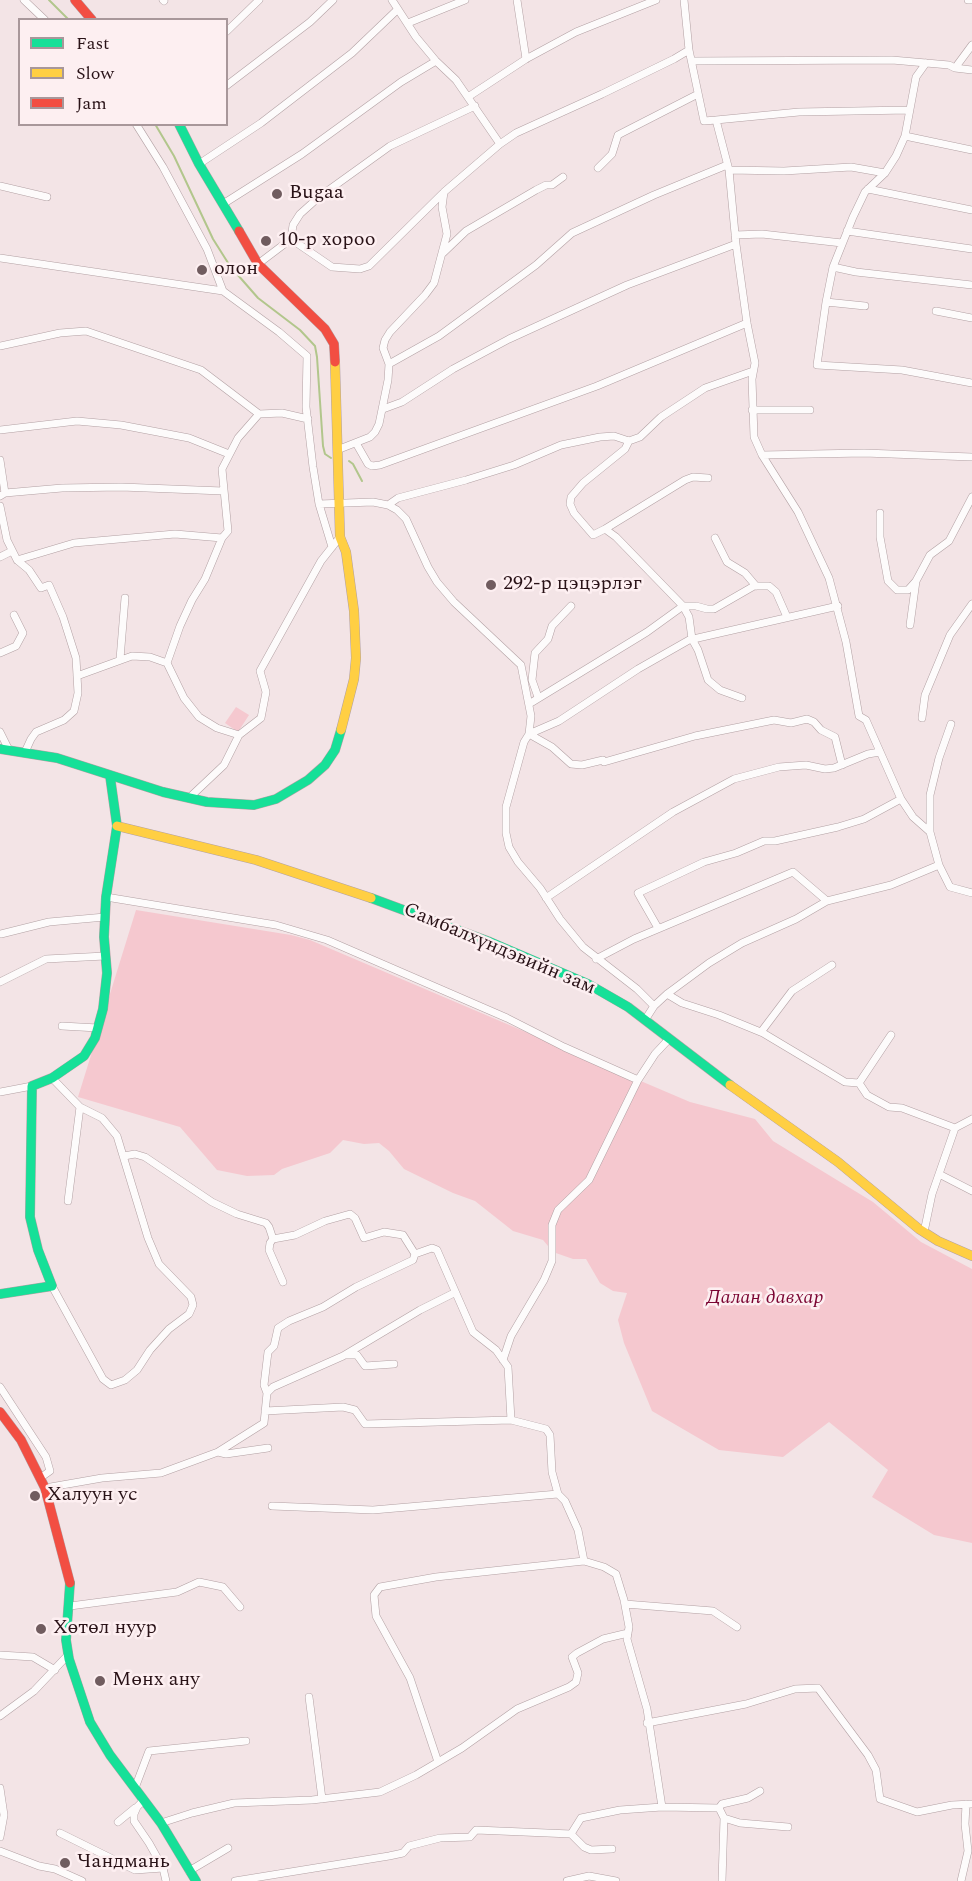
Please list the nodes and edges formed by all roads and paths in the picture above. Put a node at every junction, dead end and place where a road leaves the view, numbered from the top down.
1 (24, 0) edge
2 (75, 0) edge
3 (259, 0) edge
4 (333, 0) edge
5 (392, 0) edge
6 (465, 0) edge
7 (517, 0) edge
8 (656, 0) edge
9 (684, 0) edge
10 (397, 10) junction
11 (43, 18) edge
12 (90, 18) edge
13 (408, 23) junction
14 (228, 30) edge
15 (972, 45) edge
16 (689, 50) junction
17 (526, 59) junction
18 (436, 61) junction
19 (692, 61) junction
20 (926, 63) junction
21 (955, 68) junction
22 (972, 70) edge
23 (228, 84) edge
24 (698, 94) junction
25 (468, 97) junction
26 (475, 106) junction
27 (909, 110) junction
28 (716, 120) junction
29 (137, 126) edge
30 (180, 126) edge
31 (905, 136) junction
32 (500, 144) junction
33 (972, 150) edge
34 (199, 164) junction
35 (728, 167) junction
36 (598, 168) dead end
37 (885, 173) junction
38 (563, 177) dead end
39 (0, 186) edge
40 (868, 189) junction
41 (444, 192) junction
42 (46, 197) dead end
43 (223, 204) junction
44 (972, 210) edge
45 (847, 231) junction
46 (735, 235) junction
47 (291, 238) junction
48 (842, 243) junction
49 (736, 244) junction
50 (972, 249) edge
51 (443, 253) junction
52 (0, 258) edge
53 (258, 264) junction
54 (833, 267) junction
55 (972, 285) edge
56 (223, 291) junction
57 (826, 302) junction
58 (865, 306) dead end
59 (936, 311) dead end
60 (972, 318) edge
61 (747, 323) junction
62 (0, 346) edge
63 (389, 364) junction
64 (753, 371) junction
65 (972, 383) edge
66 (383, 409) junction
67 (752, 410) junction
68 (810, 410) dead end
69 (259, 414) junction
70 (308, 419) junction
71 (0, 430) edge
72 (629, 441) junction
73 (356, 443) junction
74 (337, 450) junction
75 (229, 454) junction
76 (762, 455) junction
77 (972, 457) edge
78 (0, 460) edge
79 (708, 478) dead end
80 (223, 491) junction
81 (3, 494) edge
82 (972, 497) edge
83 (339, 502) junction
84 (319, 504) junction
85 (387, 505) junction
86 (0, 506) edge
87 (880, 513) dead end
88 (605, 529) junction
89 (340, 537) junction
90 (222, 538) junction
91 (715, 538) dead end
92 (332, 547) junction
93 (12, 551) junction
94 (0, 557) edge
95 (17, 560) junction
96 (916, 580) junction
97 (756, 586) junction
98 (125, 598) dead end
99 (972, 604) edge
100 (572, 606) dead end
101 (683, 606) junction
102 (838, 606) junction
103 (14, 615) dead end
104 (786, 617) junction
105 (910, 625) dead end
106 (692, 639) junction
107 (0, 653) edge
108 (120, 659) junction
109 (167, 663) junction
110 (77, 676) junction
111 (538, 697) junction
112 (742, 698) dead end
113 (529, 704) junction
114 (922, 718) dead end
115 (951, 724) dead end
116 (0, 732) edge
117 (529, 734) junction
118 (239, 735) junction
119 (4, 750) edge
120 (25, 752) junction
121 (880, 752) junction
122 (842, 765) junction
123 (110, 776) junction
124 (189, 798) junction
125 (901, 799) junction
126 (117, 826) junction
127 (930, 832) junction
128 (939, 865) junction
129 (972, 893) edge
130 (106, 897) junction
131 (546, 898) junction
132 (827, 901) junction
133 (105, 917) junction
134 (658, 928) junction
135 (0, 933) edge
136 (105, 956) junction
137 (596, 959) junction
138 (832, 965) dead end
139 (0, 982) edge
140 (667, 994) junction
141 (654, 1006) junction
142 (645, 1020) junction
143 (62, 1026) dead end
144 (98, 1029) junction
145 (760, 1032) junction
146 (891, 1035) dead end
147 (669, 1038) junction
148 (52, 1078) junction
149 (638, 1080) junction
150 (859, 1083) junction
151 (32, 1086) junction
152 (0, 1092) edge
153 (80, 1107) junction
154 (972, 1119) edge
155 (955, 1128) junction
156 (124, 1156) junction
157 (939, 1174) junction
158 (972, 1191) edge
159 (68, 1201) dead end
160 (924, 1232) junction
161 (273, 1239) junction
162 (415, 1254) junction
163 (972, 1256) edge
164 (283, 1282) dead end
165 (52, 1286) junction
166 (454, 1293) junction
167 (0, 1294) edge
168 (343, 1356) junction
169 (503, 1360) junction
170 (394, 1364) dead end
171 (0, 1387) edge
172 (267, 1393) junction
173 (265, 1411) junction
174 (0, 1412) edge
175 (511, 1420) junction
176 (268, 1448) dead end
177 (218, 1452) junction
178 (40, 1478) junction
179 (45, 1488) junction
180 (558, 1494) junction
181 (272, 1506) dead end
182 (584, 1561) junction
183 (625, 1604) junction
184 (70, 1606) junction
185 (240, 1607) dead end
186 (736, 1627) dead end
187 (628, 1634) junction
188 (0, 1655) edge
189 (68, 1655) junction
190 (56, 1670) junction
191 (309, 1697) dead end
192 (0, 1716) edge
193 (647, 1723) junction
194 (246, 1741) dead end
195 (438, 1762) junction
196 (0, 1788) edge
197 (135, 1788) junction
198 (760, 1791) dead end
199 (322, 1799) junction
200 (141, 1803) junction
201 (969, 1804) edge
202 (662, 1807) junction
203 (718, 1808) junction
204 (2, 1814) edge
205 (724, 1818) junction
206 (118, 1822) dead end
207 (161, 1823) junction
208 (788, 1827) dead end
209 (60, 1833) dead end
210 (572, 1834) junction
211 (0, 1837) edge
212 (228, 1848) dead end
213 (612, 1849) dead end
214 (0, 1851) edge
215 (163, 1868) junction
216 (189, 1871) junction
217 (82, 1881) edge
218 (166, 1881) edge
219 (196, 1881) edge
220 (235, 1881) edge
221 (567, 1881) edge
222 (616, 1881) edge
223 (722, 1881) edge
224 (961, 1881) edge

1 - 11 street
2 - 12 street
3 - 14 street
4 - 23 street
5 - 10 street
6 - 13 street
7 - 17 street
8 - 17 street
9 - 16 street
10 - 13 street
10 - 34 street
13 - 18 street
15 - 21 street
16 - 19 street
16 - 32 street
17 - 25 street
18 - 25 street
18 - 43 street
19 - 20 street
19 - 24 street
20 - 21 street
20 - 27 street
21 - 22 street
24 - 28 street
24 - 36 street
25 - 26 street
26 - 32 street
26 - 47 street
27 - 28 street
27 - 31 street
28 - 35 street
29 - 56 street
30 - 34 street
31 - 33 street
31 - 37 street
32 - 41 street
34 - 43 street
35 - 37 street
35 - 46 street
35 - 63 street
37 - 40 street
38 - 51 street
39 - 42 street
40 - 44 street
40 - 45 street
41 - 47 street
41 - 51 street
43 - 53 street
45 - 48 street
45 - 50 street
46 - 48 street
46 - 49 street
47 - 53 street
48 - 54 street
49 - 61 street
49 - 66 street
51 - 63 street
52 - 56 street
53 - 74 street
54 - 55 street
54 - 57 street
56 - 70 street
57 - 58 street
57 - 65 street
59 - 60 street
61 - 64 street
61 - 73 street
62 - 69 street
63 - 66 street
64 - 67 street
64 - 72 street
66 - 73 street
67 - 68 street
67 - 76 street
69 - 70 street
69 - 75 street
70 - 84 street
71 - 75 street
72 - 85 street
72 - 88 street
73 - 74 street
74 - 83 street
75 - 80 street
76 - 77 street
76 - 102 street
78 - 81 street
79 - 88 street
80 - 81 street
80 - 90 street
82 - 96 street
83 - 84 street
83 - 85 street
83 - 89 street
84 - 92 street
85 - 113 street
86 - 93 street
87 - 96 street
88 - 101 street
89 - 92 street
89 - 124 street
90 - 95 street
90 - 109 street
91 - 97 street
92 - 118 street
93 - 94 street
93 - 95 street
95 - 110 street
96 - 105 street
97 - 101 street
97 - 104 street
98 - 108 street
99 - 114 street
100 - 111 street
101 - 106 street
101 - 111 street
102 - 104 street
102 - 121 street
103 - 107 street
104 - 106 street
106 - 112 street
106 - 117 street
108 - 109 street
108 - 110 street
109 - 118 street
110 - 120 street
111 - 113 street
113 - 117 street
115 - 127 street
116 - 119 street
117 - 122 street
117 - 131 street
118 - 124 street
119 - 120 street
120 - 123 street
121 - 122 street
121 - 125 street
122 - 131 street
123 - 124 street
123 - 126 street
125 - 127 street
125 - 134 street
126 - 130 street
126 - 142 street, Самбалхүндэвийн зам
127 - 128 street
128 - 129 street
128 - 132 street
130 - 133 street
130 - 149 street
131 - 137 street
132 - 134 street
132 - 140 street
133 - 135 street
133 - 136 street
134 - 137 street
136 - 139 street
136 - 144 street
137 - 141 street
138 - 145 street
140 - 141 street
140 - 145 street
141 - 142 street
142 - 147 street, Самбалхүндэвийн зам
143 - 144 street
144 - 148 street
145 - 150 street
146 - 150 street
147 - 149 street
147 - 160 street, Самбалхүндэвийн зам
148 - 151 street
148 - 153 street
149 - 169 street
150 - 155 street
151 - 152 street
151 - 165 street
153 - 156 street
153 - 159 street
154 - 155 street
155 - 157 street
156 - 161 street
156 - 165 street
157 - 158 street
157 - 160 street
160 - 163 street, Самбалхүндэвийн зам
161 - 162 street
161 - 164 street
162 - 166 street
162 - 172 street
165 - 167 street
166 - 168 street
166 - 169 street
168 - 170 street
168 - 172 street
169 - 175 street
171 - 178 street
172 - 173 street
173 - 175 street
173 - 177 street
174 - 178 street
175 - 180 street
176 - 177 street
177 - 179 street
178 - 179 street
179 - 184 street
180 - 181 street
180 - 182 street
182 - 183 street
182 - 195 street
183 - 186 street
183 - 187 street
184 - 185 street
184 - 189 street
187 - 193 street
187 - 195 street
188 - 190 street
189 - 190 street
189 - 197 street
190 - 192 street
191 - 199 street
193 - 201 street
193 - 202 street
194 - 197 street
195 - 199 street
196 - 204 street
197 - 200 street
198 - 203 street
199 - 207 street
200 - 206 street
200 - 207 street
200 - 215 street
201 - 224 street
202 - 203 street
202 - 210 street
203 - 205 street
204 - 211 street
205 - 208 street
205 - 223 street
207 - 216 street
209 - 215 street
210 - 213 street
210 - 220 street
212 - 216 street
214 - 217 street
215 - 218 street
216 - 219 street
221 - 222 street

